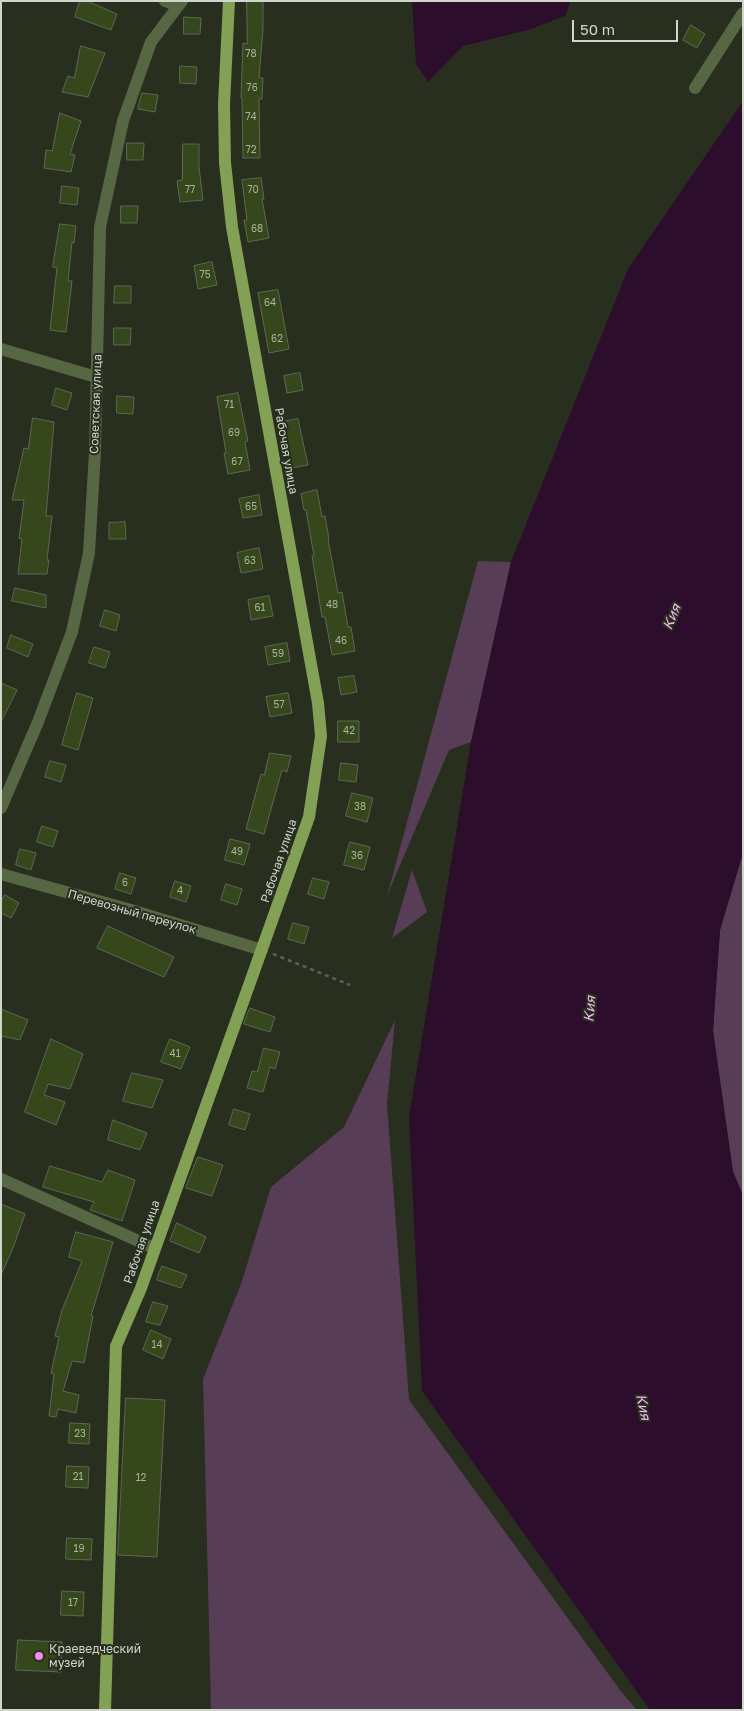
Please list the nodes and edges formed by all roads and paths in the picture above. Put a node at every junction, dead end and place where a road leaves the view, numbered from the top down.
1 (165, 1) edge
2 (229, 1) edge
3 (180, 3) edge
4 (743, 13) edge
5 (695, 88) dead end
6 (1, 349) edge
7 (96, 377) junction
8 (1, 808) edge
9 (1, 874) edge
10 (262, 950) junction
11 (350, 985) dead end
12 (1, 1180) edge
13 (154, 1248) junction
14 (105, 1710) edge

1 - 3 street
2 - 10 main road, Рабочая улица
3 - 7 street, Советская улица
4 - 5 street
6 - 7 street
7 - 8 street, Советская улица
9 - 10 street, Перевозный переулок
10 - 11 path
10 - 13 main road, Рабочая улица
12 - 13 street
13 - 14 main road, Рабочая улица

